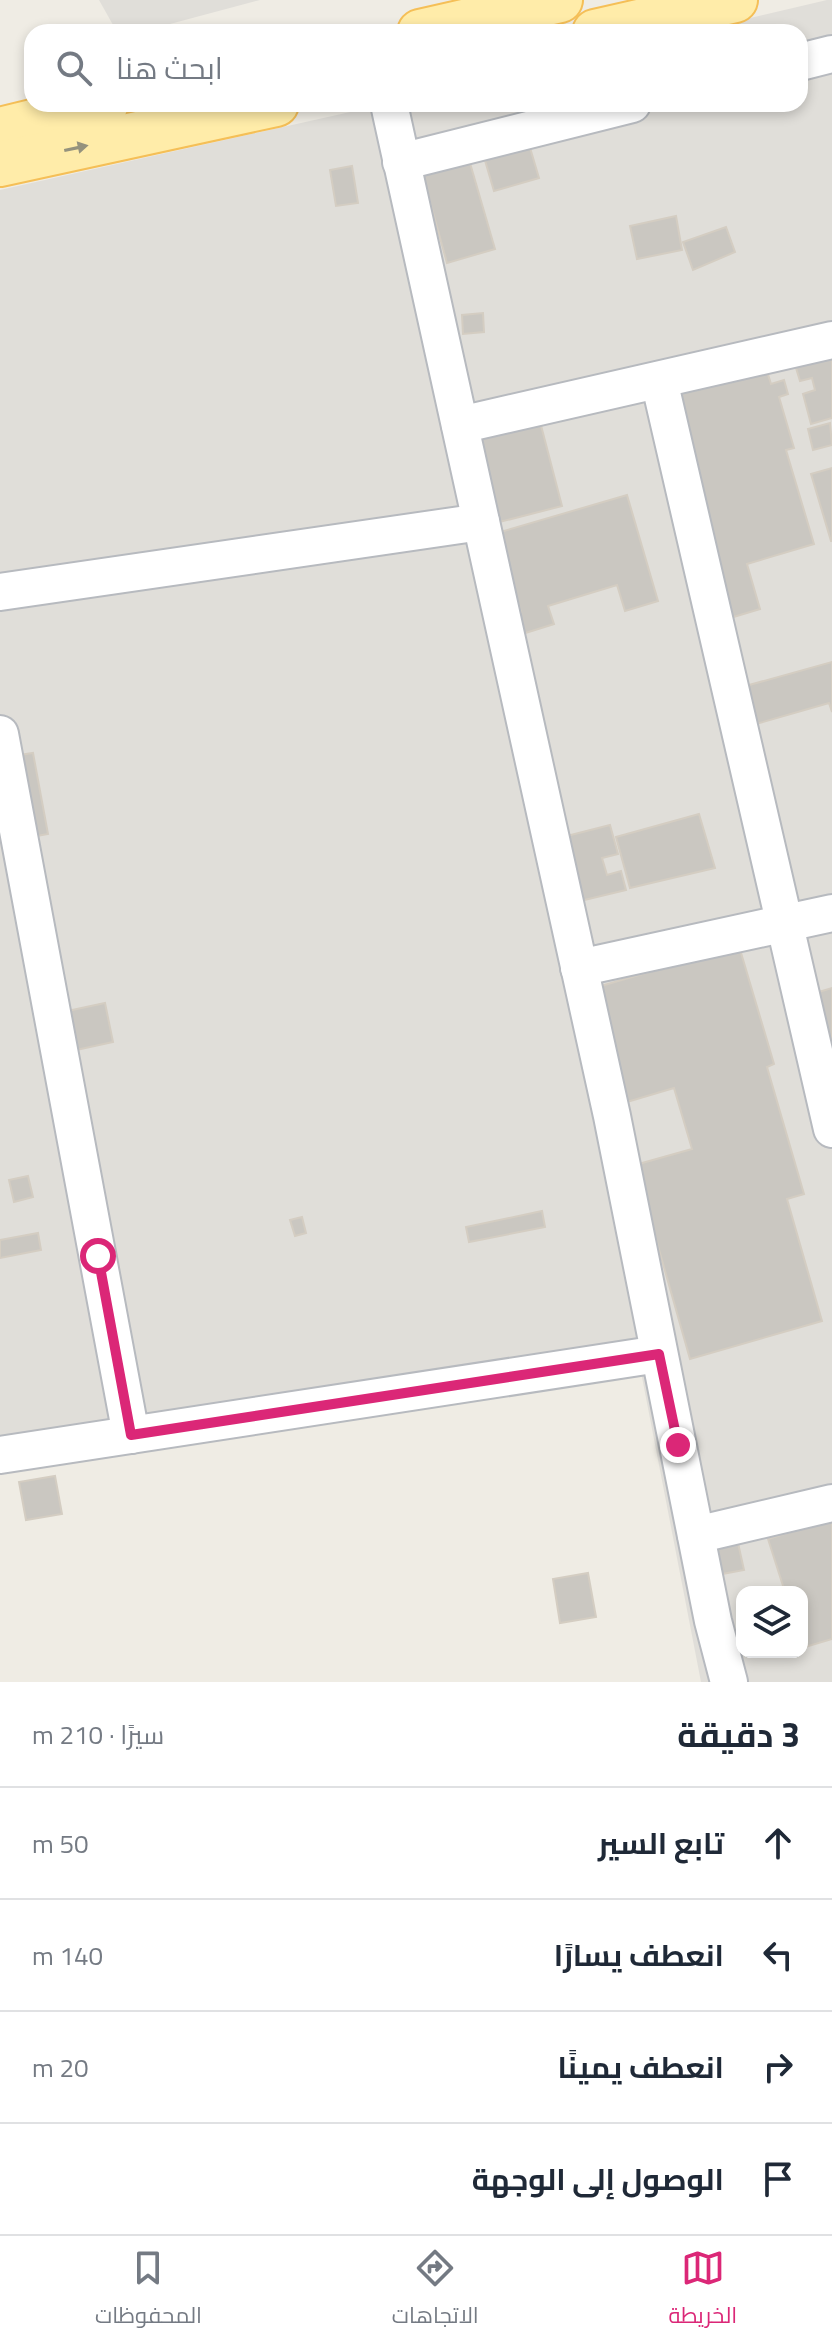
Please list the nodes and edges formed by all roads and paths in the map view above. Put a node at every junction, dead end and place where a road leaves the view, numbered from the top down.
1 (560, 0) edge
2 (735, 0) edge
3 (455, 24) edge
4 (630, 24) edge
5 (832, 54) edge
6 (808, 60) edge
7 (0, 95) edge
8 (24, 104) edge
9 (46, 112) edge
10 (73, 112) edge
11 (239, 112) edge
12 (391, 112) edge
13 (600, 112) edge
14 (60, 115) junction
15 (0, 130) edge
16 (401, 162) junction
17 (0, 164) edge
18 (832, 340) edge
19 (659, 380) junction
20 (460, 425) junction
21 (481, 522) junction
22 (0, 592) edge
23 (0, 734) edge
24 (9, 839) edge
25 (832, 913) edge
26 (785, 923) junction
27 (579, 968) junction
28 (832, 1129) edge
29 (659, 1354) junction
30 (131, 1435) junction
31 (0, 1455) edge
32 (832, 1503) edge
33 (696, 1535) junction
34 (729, 1682) edge

1 - 3 main road
2 - 4 main road
5 - 6 street
7 - 8 main road
9 - 14 main road
10 - 14 main road
17 -> 11 main road
12 - 16 street
13 - 16 street
14 - 15 main road
16 - 20 street
18 - 19 street
19 - 20 street
19 - 26 street
20 - 21 street
21 - 22 street
21 - 27 street
23 - 24 street
24 - 30 street
25 - 26 street
26 - 27 street
26 - 28 street
27 - 29 street
29 - 30 street
29 - 33 street
30 - 31 street
32 - 33 street
33 - 34 street

